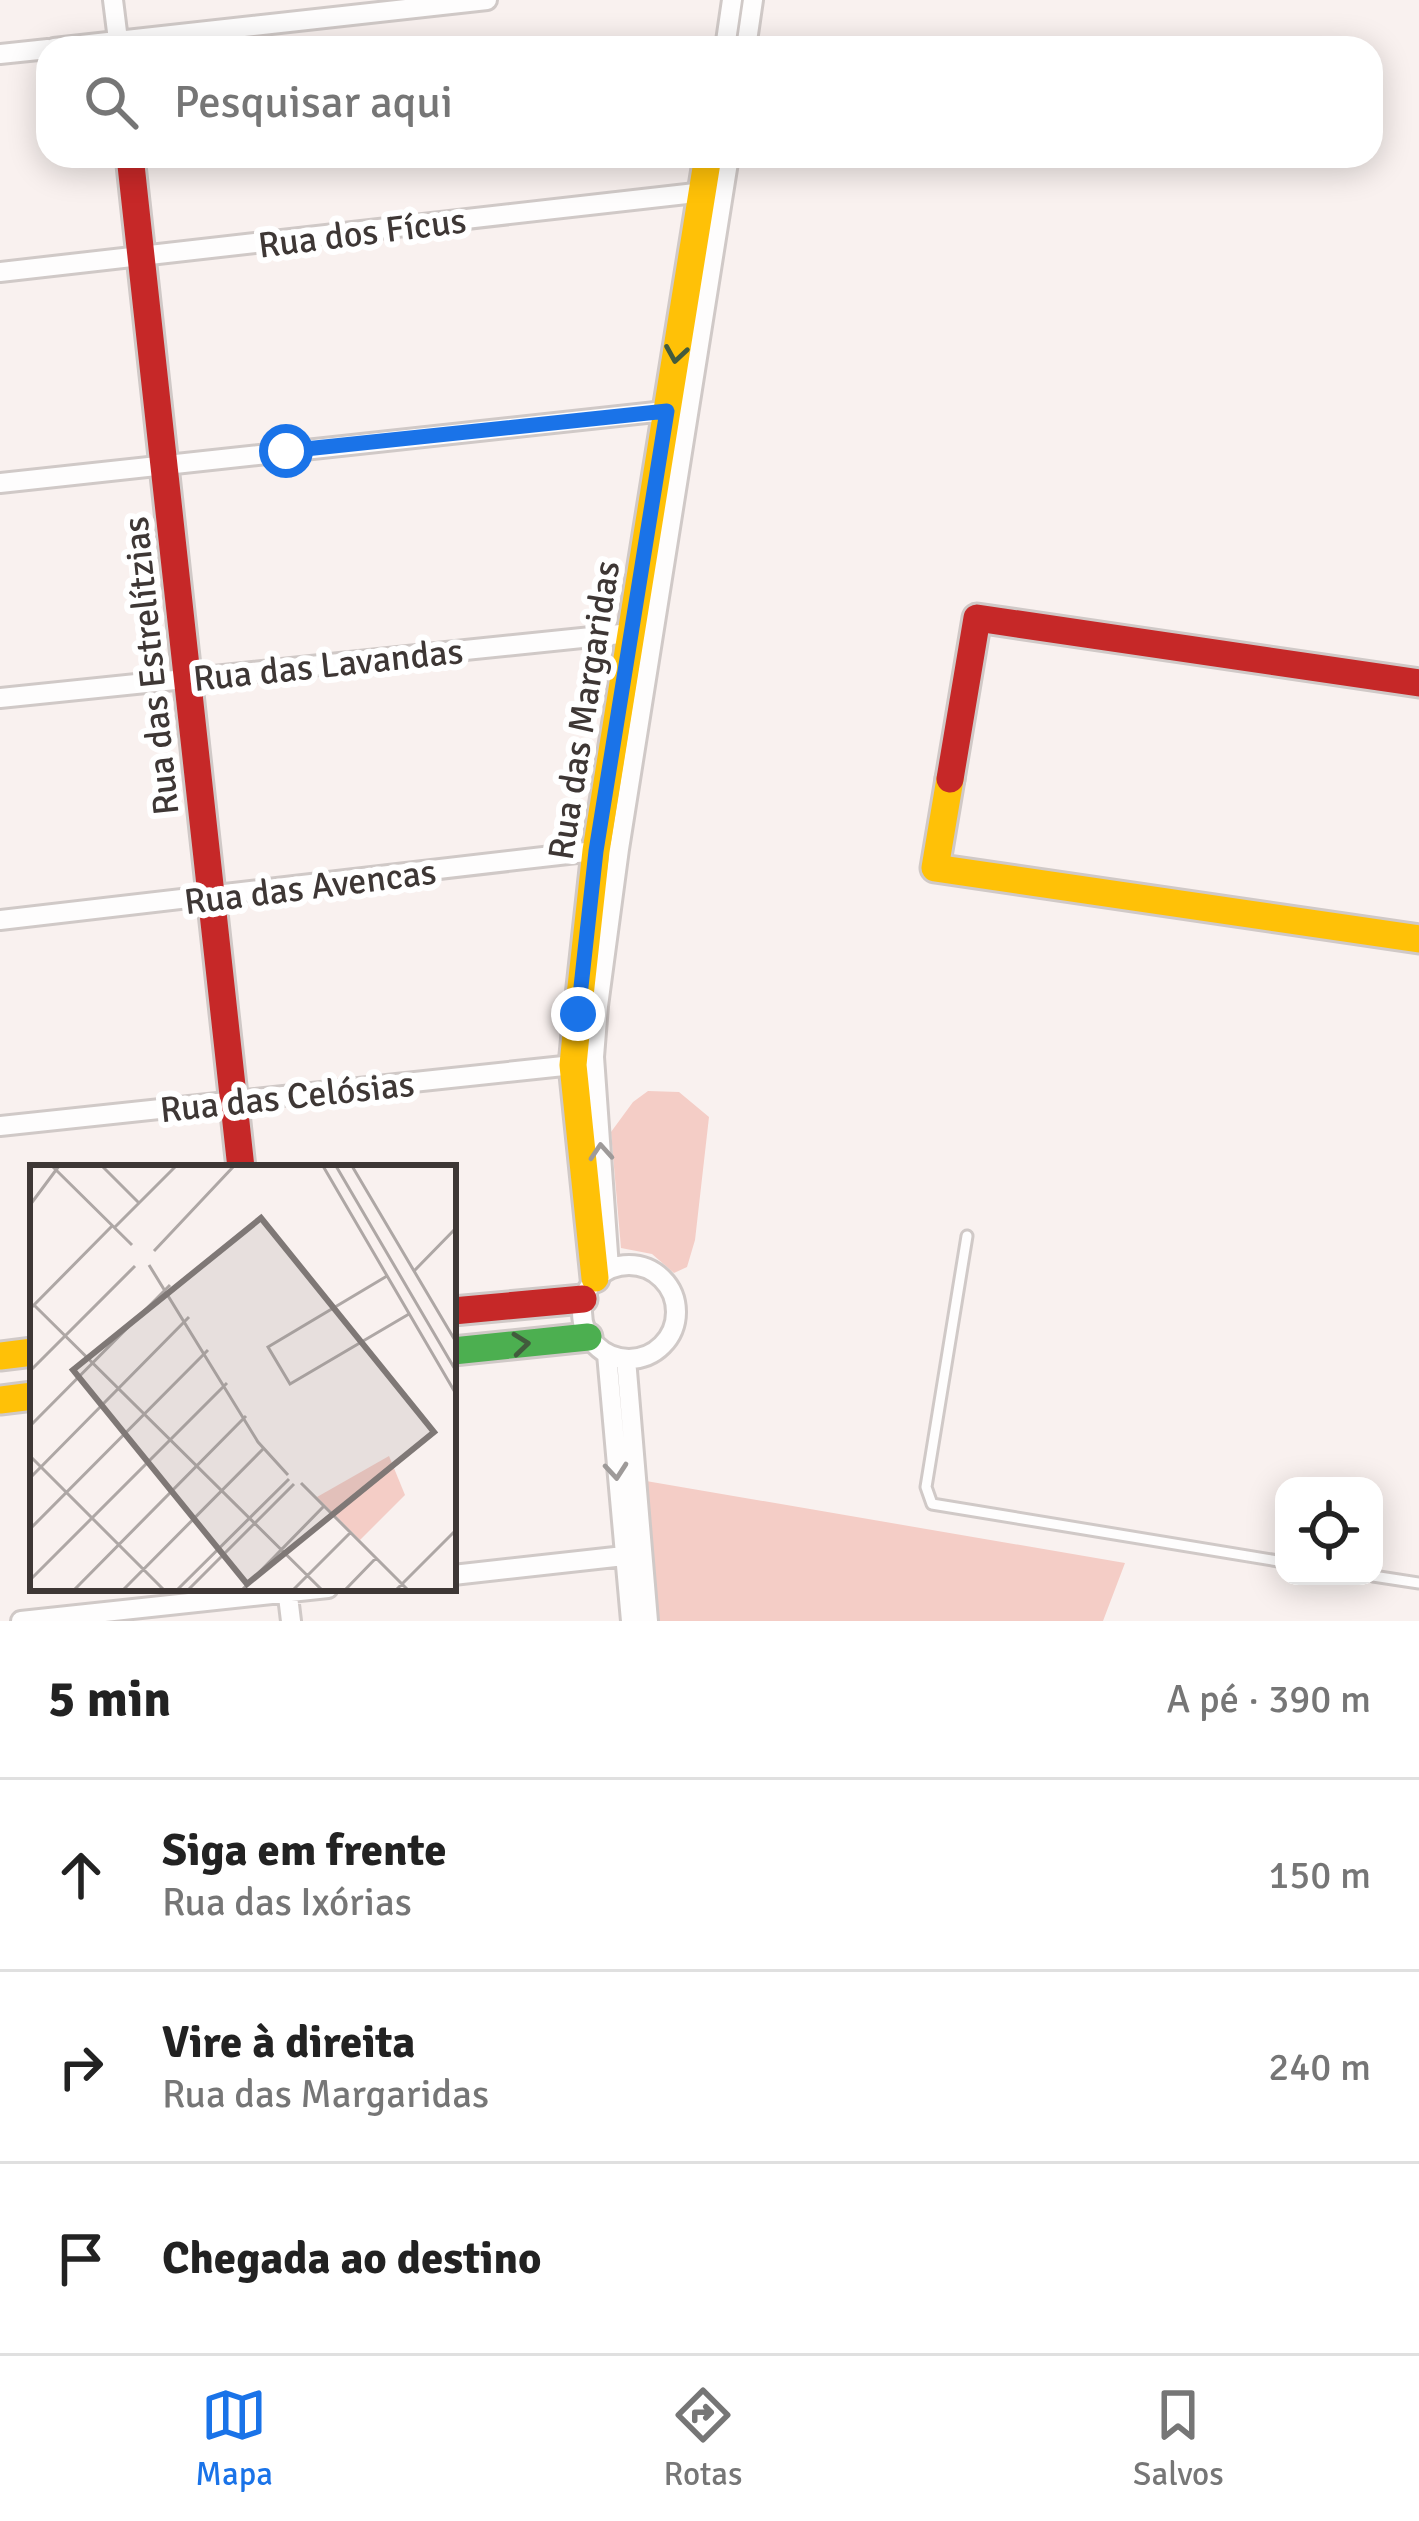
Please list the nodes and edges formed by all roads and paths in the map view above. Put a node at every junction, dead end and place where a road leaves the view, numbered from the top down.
1 (113, 0) edge
2 (487, 0) edge
3 (733, 0) edge
4 (753, 0) edge
5 (117, 36) edge
6 (192, 36) edge
7 (727, 36) edge
8 (748, 36) edge
9 (36, 50) edge
10 (0, 54) edge
11 (131, 168) edge
12 (710, 168) edge
13 (724, 168) edge
14 (713, 192) junction
15 (141, 257) junction
16 (0, 272) edge
17 (679, 410) junction
18 (164, 465) junction
19 (0, 483) edge
20 (644, 632) junction
21 (188, 678) junction
22 (1419, 683) edge
23 (0, 698) edge
24 (608, 850) junction
25 (212, 898) junction
26 (0, 920) edge
27 (1419, 939) edge
28 (573, 1066) junction
29 (234, 1101) junction
30 (0, 1126) edge
31 (241, 1165) edge
32 (967, 1236) dead end
33 (596, 1282) junction
34 (456, 1310) edge
35 (607, 1350) junction
36 (456, 1351) edge
37 (30, 1352) edge
38 (0, 1355) edge
39 (30, 1396) edge
40 (0, 1400) edge
41 (633, 1555) junction
42 (1275, 1561) edge
43 (456, 1574) edge
44 (1383, 1578) edge
45 (1419, 1583) edge
46 (278, 1591) edge
47 (287, 1591) edge
48 (21, 1621) edge
49 (290, 1621) edge
50 (631, 1621) edge
51 (648, 1621) edge

1 - 5 street
2 - 6 street
3 - 7 street
4 - 8 street
9 - 10 street
11 - 15 street, Rua das Estrelítzias
12 - 14 street, Rua das Margaridas
13 - 14 street, Rua das Margaridas
14 - 15 street, Rua dos Fícus
14 - 17 street, Rua das Margaridas
15 - 16 street, Rua dos Fícus
15 - 18 street, Rua das Estrelítzias
17 - 18 street
17 - 20 street, Rua das Margaridas
18 - 19 street
18 - 21 street, Rua das Estrelítzias
20 - 21 street, Rua das Lavandas
20 - 24 street, Rua das Margaridas
21 - 23 street, Rua das Lavandas
21 - 25 street, Rua das Estrelítzias
22 - 27 street
24 - 25 street, Rua das Avencas
24 - 28 street, Rua das Margaridas
33 -> 24 street, Rua das Margaridas
25 - 26 street, Rua das Avencas
25 - 29 street, Rua das Estrelítzias
28 - 29 street, Rua das Celósias
28 - 33 street, Rua das Margaridas
29 - 30 street, Rua das Celósias
29 - 31 street, Rua das Estrelítzias
32 - 42 lane
33 - 34 street
33 - 35 street
33 - 35 street
36 -> 35 street
35 - 41 street
37 - 38 street
39 - 40 street
41 - 43 street
41 - 50 street
41 - 51 street
44 - 45 lane
46 - 48 street
47 - 49 street

